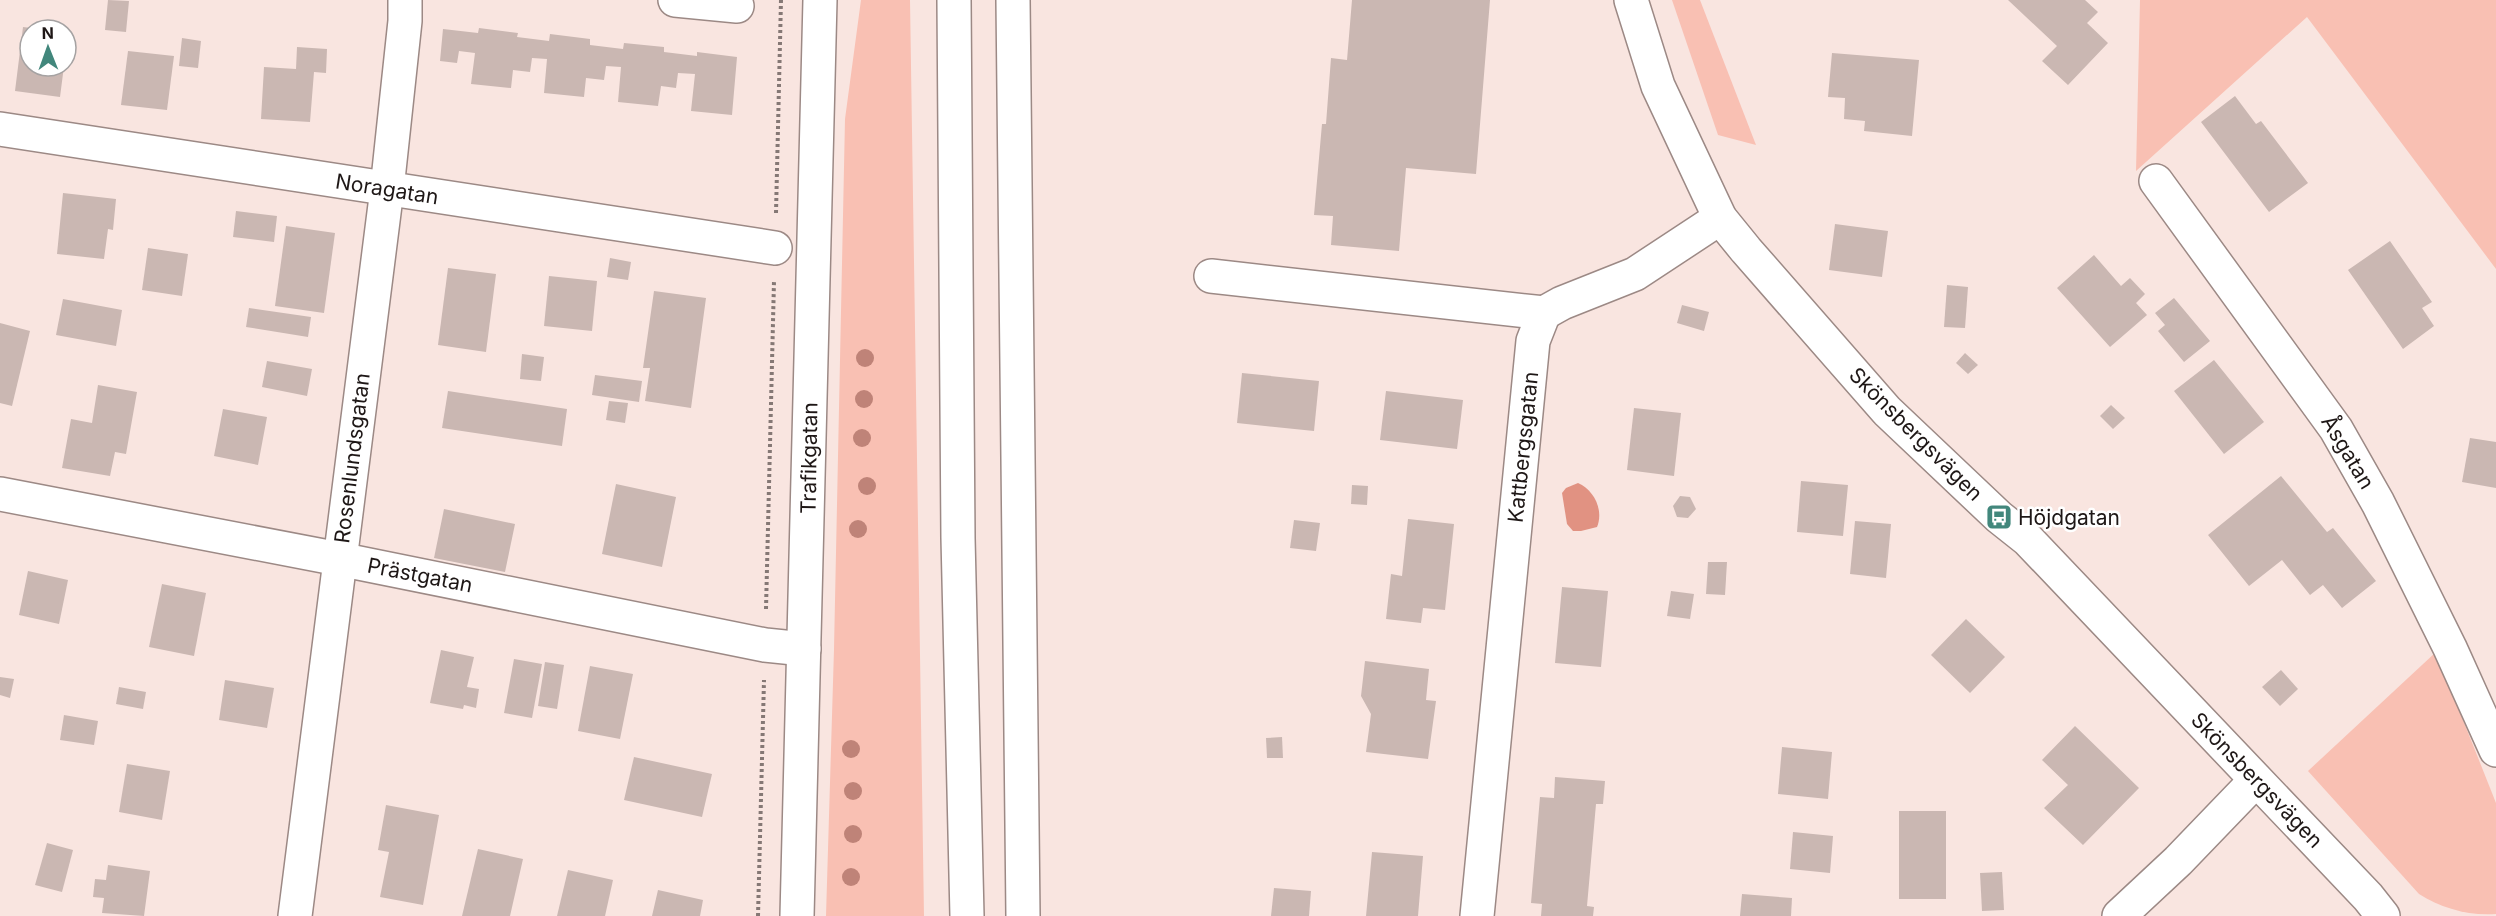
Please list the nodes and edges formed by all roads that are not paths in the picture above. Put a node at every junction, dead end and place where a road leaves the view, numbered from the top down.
1 (405, 0) edge
2 (675, 0) edge
3 (820, 0) edge
4 (954, 0) edge
5 (1013, 0) edge
6 (1631, 0) edge
7 (737, 6) dead end
8 (0, 129) edge
9 (2156, 181) dead end
10 (387, 189) junction
11 (1720, 218) junction
12 (775, 248) road end
13 (1211, 276) dead end
14 (1544, 314) junction
15 (0, 494) edge
16 (339, 559) junction
17 (804, 649) junction
18 (2496, 750) edge
19 (2256, 780) junction
20 (295, 916) edge
21 (797, 916) edge
22 (967, 916) edge
23 (1023, 916) edge
24 (1477, 916) edge
25 (2119, 916) edge
26 (2383, 916) edge

1 - 10 main road, Rosenlundsgatan
2 - 7 main road
3 - 17 main road, Trafikgatan
4 - 22 main road
5 - 23 main road
6 - 11 main road, Skönsbergsvägen
8 - 10 main road, Noragatan
9 - 18 main road, Åsgatan
10 - 12 main road, Noragatan
10 - 16 main road, Rosenlundsgatan
11 - 14 main road
11 - 19 main road, Skönsbergsvägen
13 - 14 main road
14 - 24 main road, Kattbergsgatan
15 - 16 main road, Prästgatan
16 - 17 main road, Prästgatan
16 - 20 main road, Rosenlundsgatan
17 - 21 main road, Trafikgatan
19 - 25 main road
19 - 26 main road, Skönsbergsvägen

